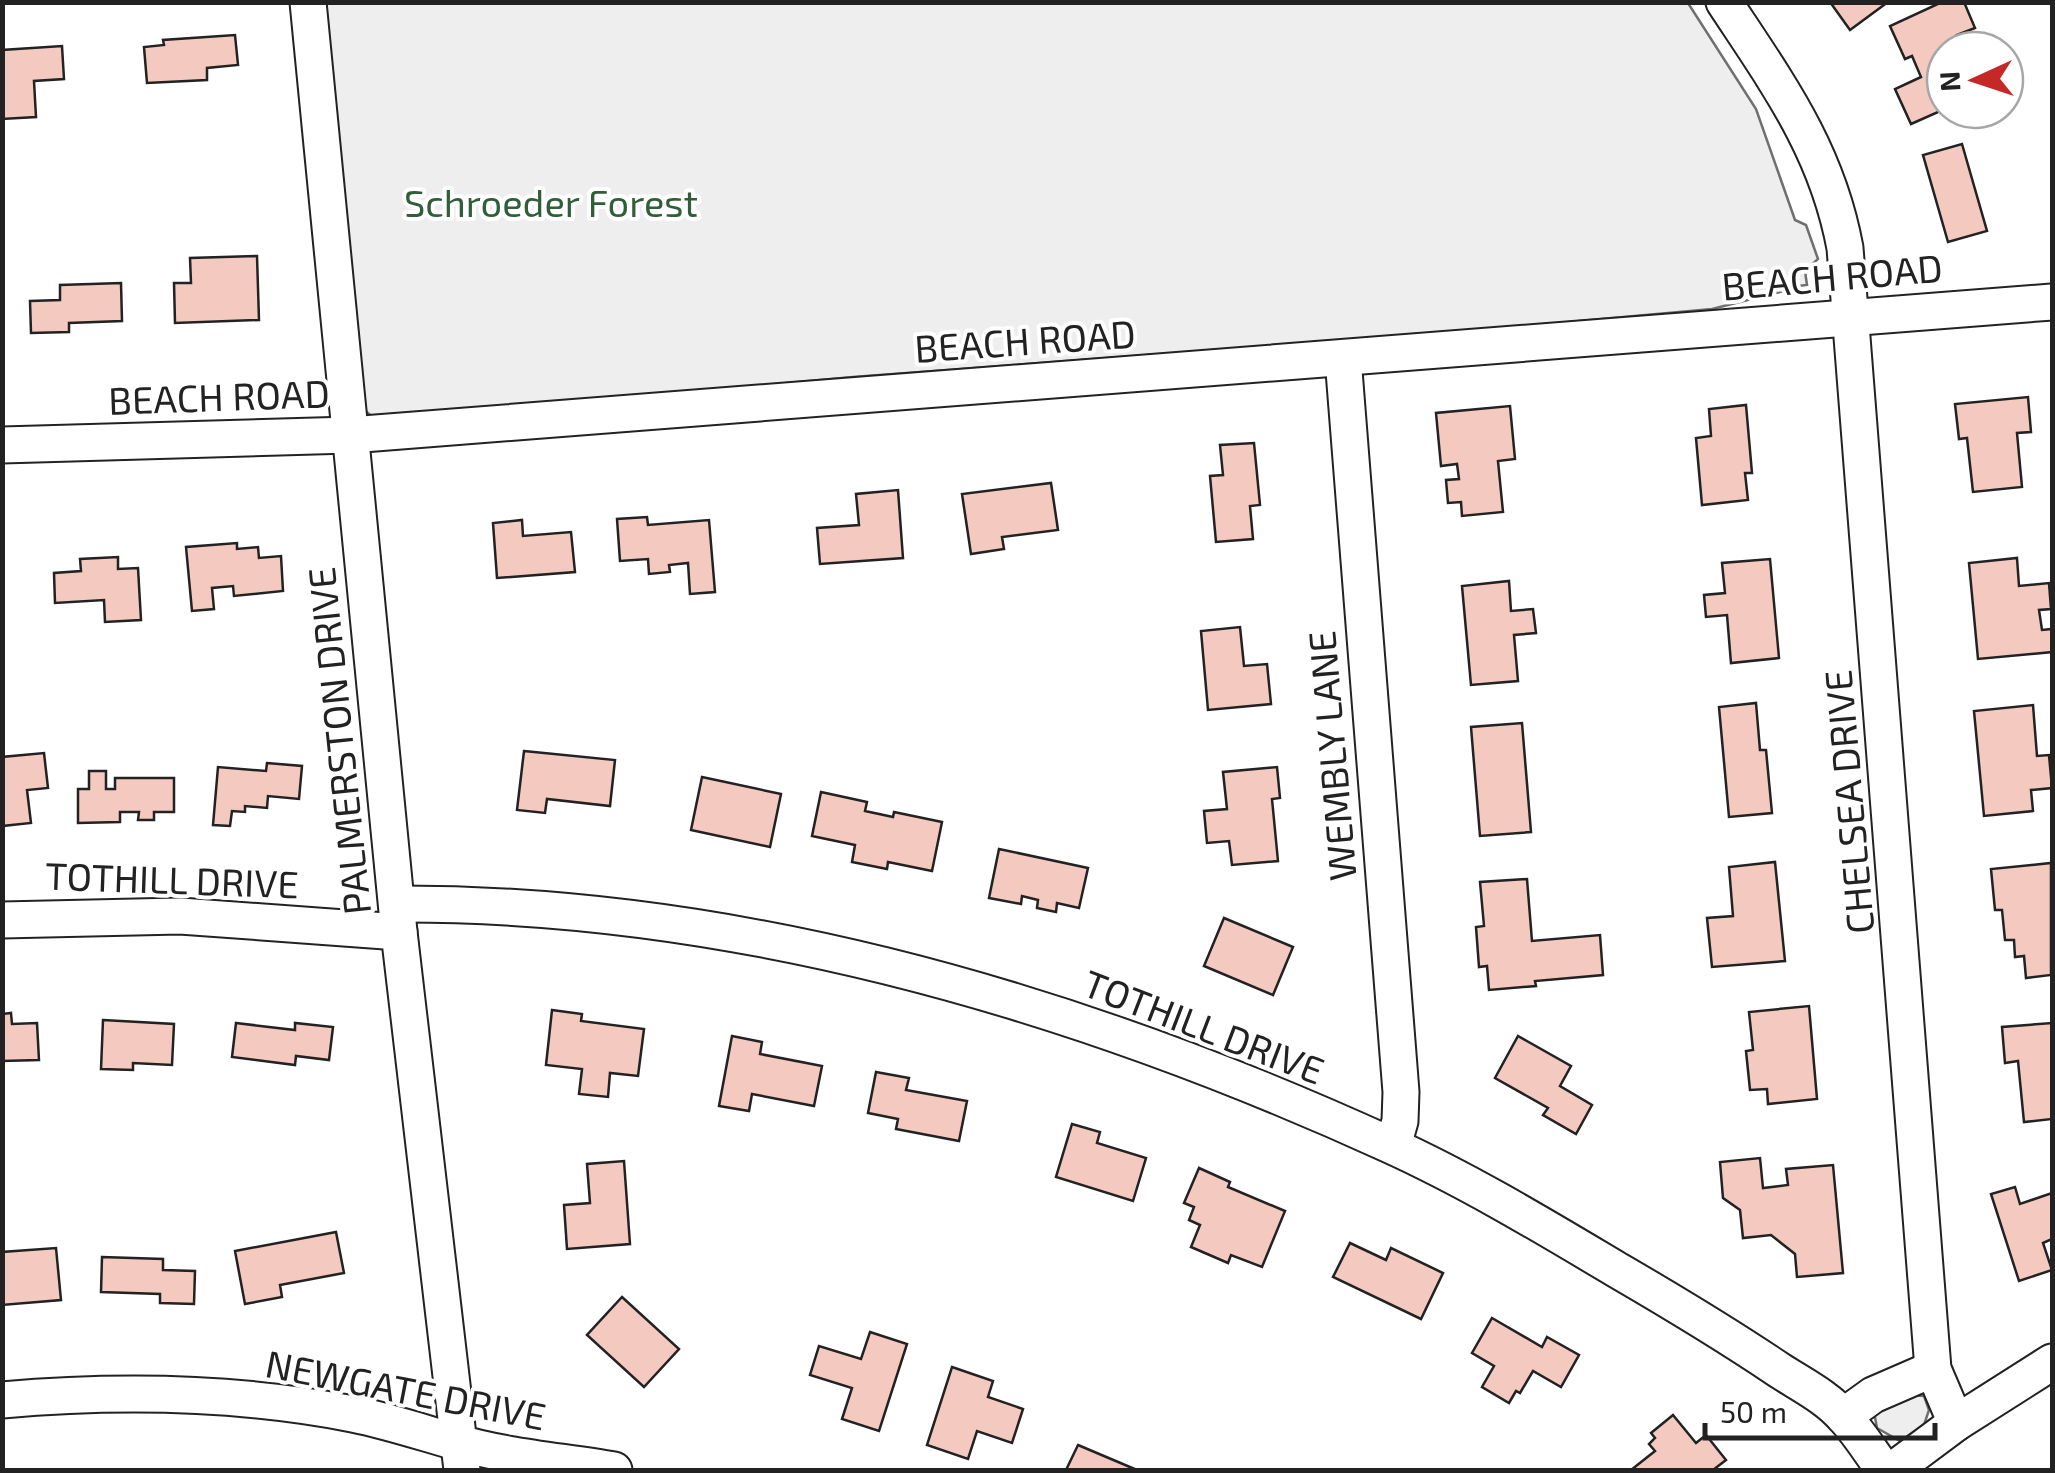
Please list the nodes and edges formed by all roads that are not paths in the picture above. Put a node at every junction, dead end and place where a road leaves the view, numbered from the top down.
1 (308, 2) edge
2 (1724, 2) edge
3 (2052, 302) edge
4 (1852, 317) junction
5 (1343, 358) junction
6 (350, 435) junction
7 (2, 445) edge
8 (398, 918) junction
9 (2, 920) edge
10 (1393, 1146) junction
11 (2052, 1362) edge
12 (1934, 1369) junction
13 (2, 1400) edge
14 (1844, 1416) junction
15 (1956, 1424) junction
16 (460, 1457) edge
17 (614, 1470) edge
18 (1884, 1470) edge
19 (1893, 1470) edge

1 - 6 street, PALMERSTON DRIVE
2 - 4 street, CHELSEA DRIVE
3 - 4 street, BEACH ROAD
4 - 5 street, BEACH ROAD
4 - 12 street, CHELSEA DRIVE
5 - 6 street, BEACH ROAD
5 - 10 street, WEMBLY LANE
6 - 7 street, BEACH ROAD
6 - 8 street, PALMERSTON DRIVE
8 - 9 street, TOTHILL DRIVE
8 - 10 street, TOTHILL DRIVE
8 - 16 street, PALMERSTON DRIVE
10 - 14 street, TOTHILL DRIVE
11 - 15 street
12 - 14 street
12 - 15 street, CHELSEA DRIVE
13 - 16 street, NEWGATE DRIVE
14 - 18 street, TOTHILL DRIVE
15 - 19 street
16 - 17 street, NEWGATE DRIVE

